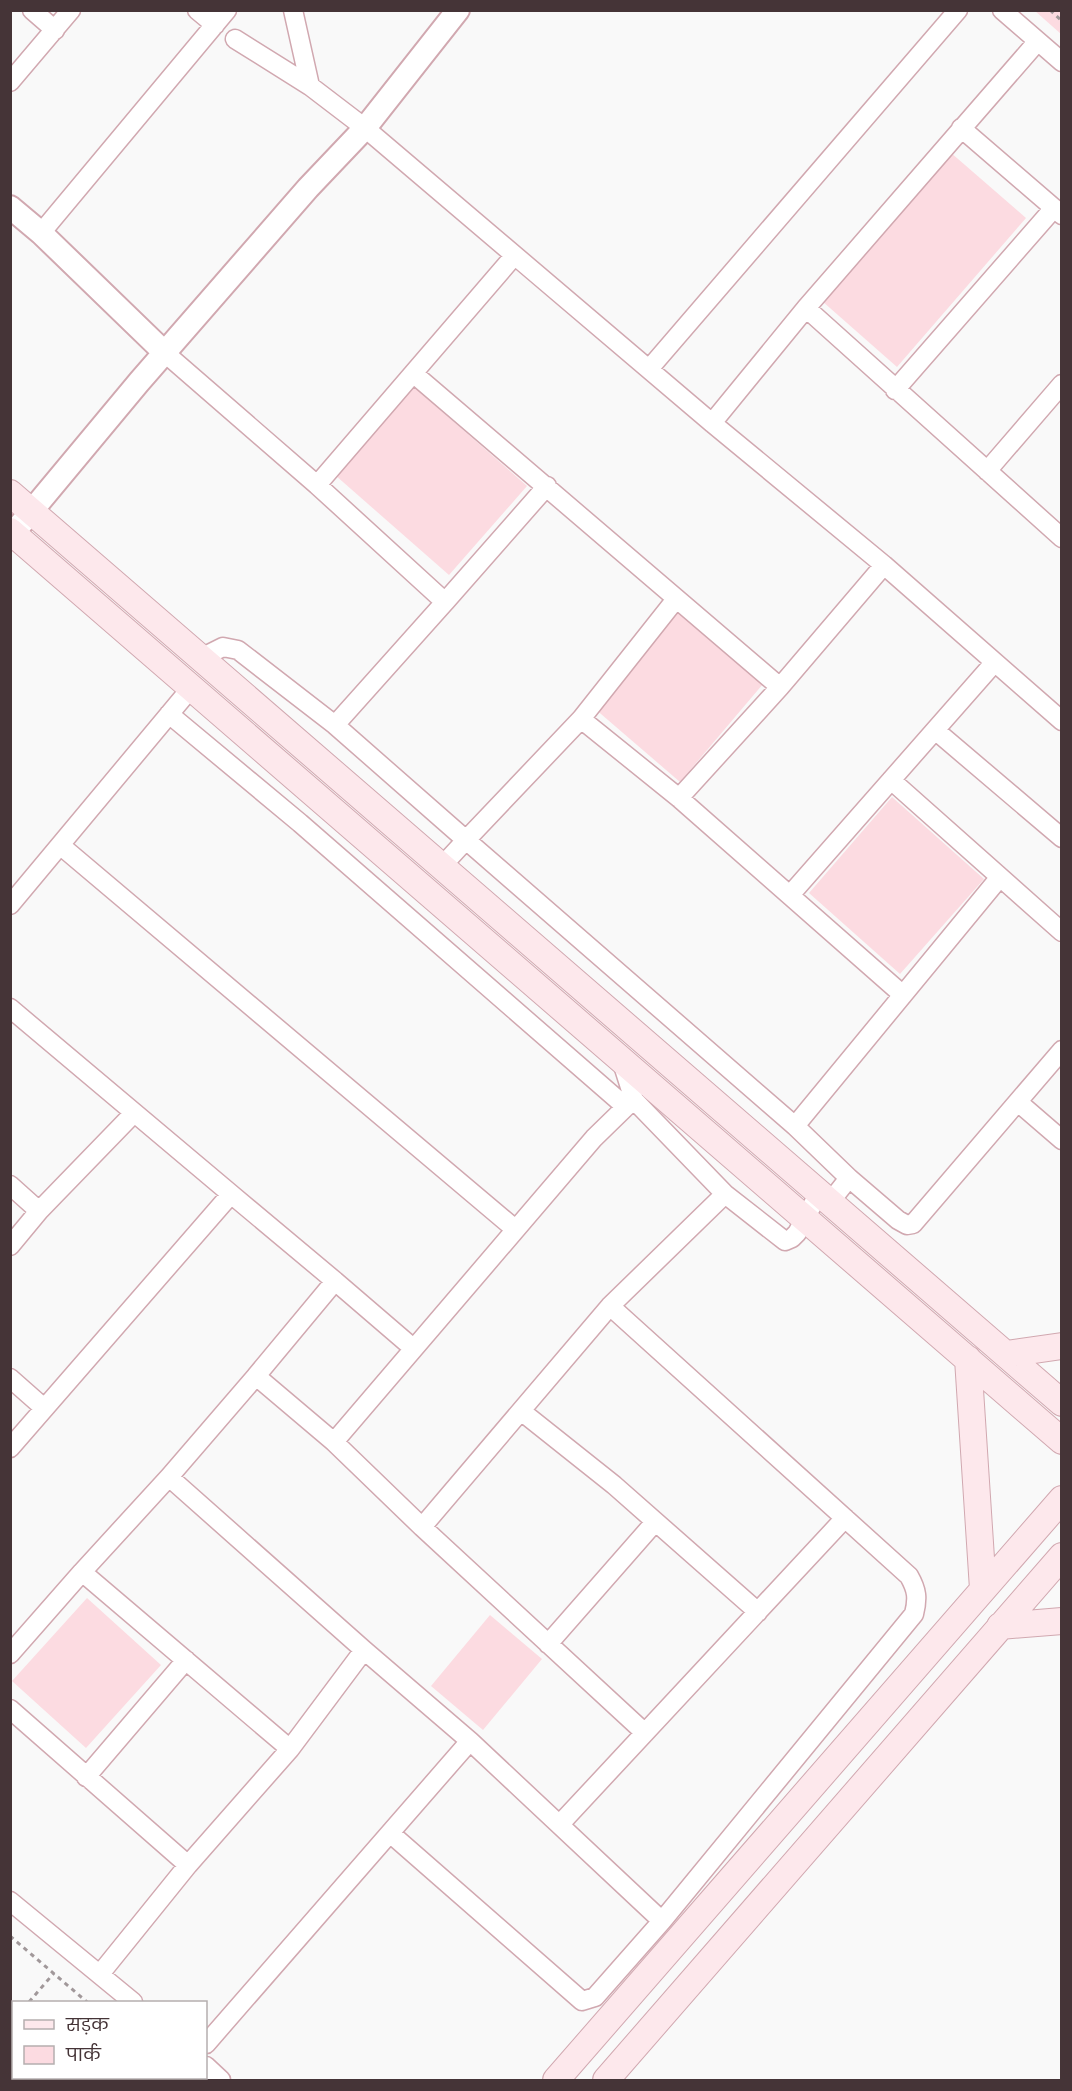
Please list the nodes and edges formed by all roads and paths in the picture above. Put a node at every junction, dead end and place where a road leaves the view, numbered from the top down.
1 (32, 10) edge
2 (72, 10) edge
3 (197, 10) edge
4 (227, 10) edge
5 (292, 10) edge
6 (458, 10) edge
7 (958, 10) edge
8 (1002, 10) edge
9 (1050, 10) edge
10 (1062, 21) edge
11 (215, 25) junction
12 (55, 30) junction
13 (235, 39) dead end
14 (1037, 42) junction
15 (1062, 63) edge
16 (10, 82) edge
17 (310, 86) junction
18 (365, 128) junction
19 (961, 128) junction
20 (10, 207) edge
21 (1058, 212) edge
22 (41, 233) junction
23 (514, 256) junction
24 (806, 309) junction
25 (165, 353) junction
26 (649, 369) junction
27 (414, 374) junction
28 (1062, 384) edge
29 (895, 390) junction
30 (712, 423) junction
31 (987, 471) junction
32 (316, 485) junction
33 (546, 486) junction
34 (10, 493) edge
35 (32, 512) junction
36 (12, 534) edge
37 (1062, 538) edge
38 (884, 566) junction
39 (676, 599) junction
40 (445, 602) junction
41 (201, 658) junction
42 (994, 663) junction
43 (780, 687) junction
44 (191, 688) junction
45 (169, 714) junction
46 (581, 719) junction
47 (1062, 721) edge
48 (334, 725) junction
49 (935, 730) junction
50 (891, 780) junction
51 (679, 798) junction
52 (1062, 838) edge
53 (466, 840) junction
54 (60, 845) junction
55 (442, 866) junction
56 (1000, 877) junction
57 (790, 895) junction
58 (10, 905) edge
59 (1062, 932) edge
60 (903, 995) junction
61 (10, 1008) edge
62 (1062, 1050) edge
63 (622, 1062) junction
64 (1018, 1102) junction
65 (630, 1103) junction
66 (134, 1113) junction
67 (795, 1126) junction
68 (1062, 1140) edge
69 (849, 1178) junction
70 (10, 1185) edge
71 (231, 1194) junction
72 (725, 1194) junction
73 (825, 1197) junction
74 (39, 1211) junction
75 (805, 1220) junction
76 (515, 1229) junction
77 (10, 1246) edge
78 (335, 1281) junction
79 (610, 1306) junction
80 (1062, 1346) edge
81 (414, 1348) junction
82 (1006, 1354) junction
83 (968, 1359) junction
84 (256, 1376) junction
85 (10, 1378) edge
86 (1062, 1402) edge
87 (44, 1408) junction
88 (520, 1411) junction
89 (1062, 1441) edge
90 (334, 1442) junction
91 (10, 1448) edge
92 (169, 1477) junction
93 (1062, 1499) edge
94 (845, 1518) junction
95 (656, 1522) junction
96 (422, 1527) junction
97 (1062, 1556) edge
98 (82, 1572) junction
99 (983, 1589) junction
100 (758, 1612) junction
101 (1062, 1621) edge
102 (1000, 1626) junction
103 (548, 1644) junction
104 (364, 1650) junction
105 (10, 1654) edge
106 (186, 1660) junction
107 (10, 1709) edge
108 (645, 1733) junction
109 (470, 1741) junction
110 (290, 1749) junction
111 (86, 1777) junction
112 (560, 1824) junction
113 (390, 1833) junction
114 (188, 1865) junction
115 (10, 1901) edge
116 (662, 1921) junction
117 (10, 1936) edge
118 (54, 1972) junction
119 (100, 1974) junction
120 (30, 2001) edge
121 (86, 2001) edge
122 (132, 2001) edge
123 (207, 2043) edge
124 (207, 2067) edge
125 (221, 2080) edge
126 (556, 2080) edge
127 (606, 2080) edge

1 - 12 street
2 - 12 street
3 - 11 street
4 - 11 street
5 - 17 street
6 - 18 street
7 - 26 street
8 - 14 street
9 - 10 path
11 - 22 street
12 - 16 street
13 - 17 street
14 - 15 street
14 - 19 street
17 - 18 street
18 - 23 street
18 - 25 street
19 - 21 street
19 - 24 street
20 - 22 street
21 - 29 street
22 - 25 street
23 - 26 street
23 - 27 street
24 - 29 street
24 - 30 street
25 - 32 street
25 - 35 street
26 - 30 street
27 - 32 street
27 - 33 street
28 - 31 street
29 - 31 street
30 - 38 street
31 - 37 street
32 - 40 street
33 - 39 street
33 - 40 street
34 - 35 main road
35 - 36 street
35 - 41 main road
36 - 44 main road
38 - 42 street
38 - 43 street
39 - 43 street
39 - 46 street
40 - 48 street
41 - 48 street
41 - 55 main road
42 - 47 street
42 - 49 street
43 - 51 street
44 - 45 street
44 - 63 main road
45 - 54 street
45 - 65 street
46 - 51 street
46 - 53 street
48 - 53 street
49 - 50 street
49 - 52 street
50 - 56 street
50 - 57 street
51 - 57 street
53 - 55 street
53 - 67 street
54 - 58 street
54 - 76 street
55 - 73 main road
56 - 59 street
56 - 60 street
57 - 60 street
60 - 67 street
61 - 66 street
62 - 64 street
63 - 65 street
63 - 75 main road
64 - 68 street
64 - 69 street
65 - 72 street
65 - 76 street
66 - 71 street
66 - 74 street
67 - 69 street
69 - 73 street
70 - 74 street
71 - 78 street
71 - 87 street
72 - 75 street
72 - 79 street
73 - 75 street
73 - 82 main road
74 - 77 street
75 - 83 main road
76 - 81 street
78 - 81 street
78 - 84 street
79 - 88 street
79 - 94 street
80 - 82 main road
81 - 90 street
82 - 86 main road
83 - 89 main road
83 - 99 main road
84 - 90 street
84 - 92 street
85 - 87 street
87 - 91 street
88 - 95 street
88 - 96 street
90 - 96 street
92 - 98 street
92 - 104 street
93 - 99 main road
94 - 100 street
94 - 116 street
95 - 100 street
95 - 103 street
96 - 103 street
97 - 102 main road
98 - 105 street
98 - 106 street
99 - 126 main road
100 - 108 street
101 - 102 main road
102 - 127 main road
103 - 108 street
104 - 109 street
104 - 110 street
106 - 110 street
106 - 111 street
107 - 111 street
108 - 112 street
109 - 112 street
109 - 113 street
110 - 114 street
111 - 114 street
112 - 116 street
113 - 116 street
113 - 123 street
114 - 119 street
115 - 119 street
117 - 118 path
118 - 120 path
118 - 121 path
119 - 122 street
124 - 125 street

